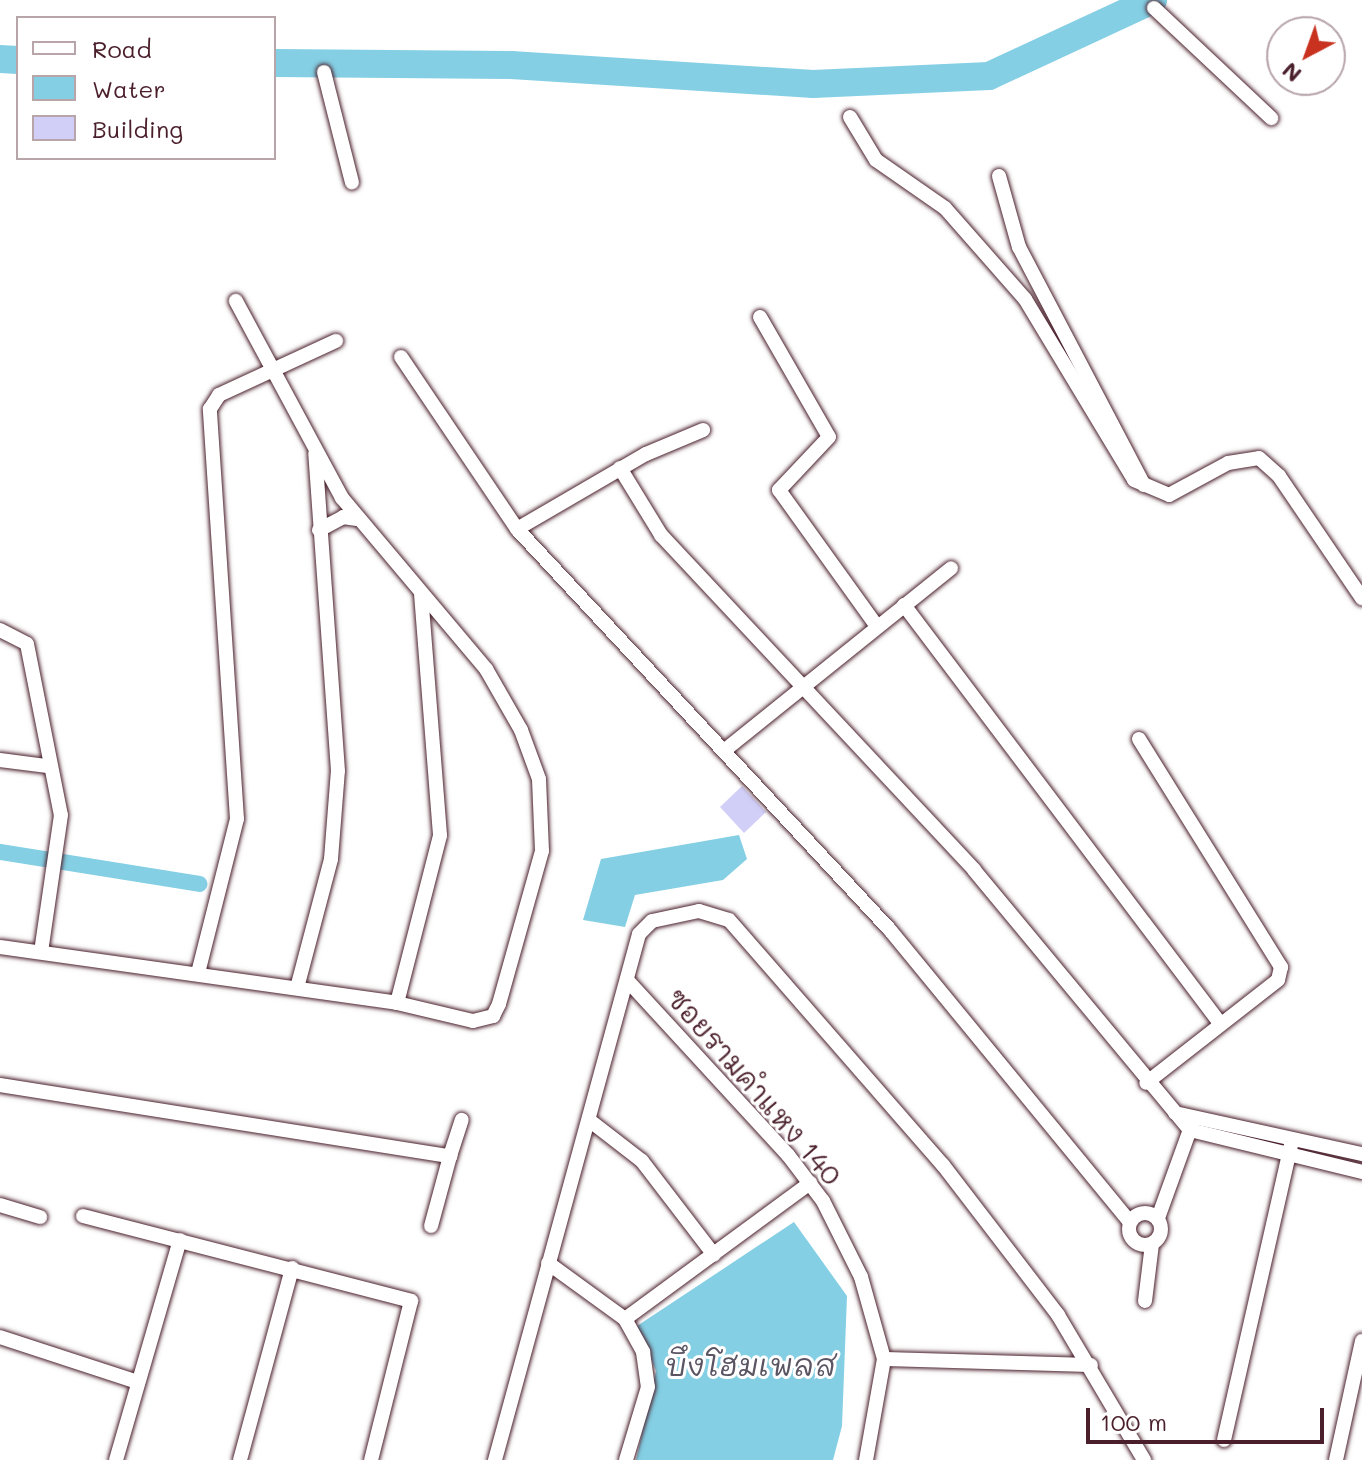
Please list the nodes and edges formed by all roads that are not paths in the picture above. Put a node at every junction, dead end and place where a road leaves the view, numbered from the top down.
1 (1154, 8) dead end
2 (324, 72) dead end
3 (850, 117) dead end
4 (1271, 118) dead end
5 (999, 176) dead end
6 (352, 183) dead end
7 (236, 301) dead end
8 (760, 317) dead end
9 (336, 341) dead end
10 (401, 357) dead end
11 (273, 372) junction
12 (1084, 385) junction
13 (703, 430) dead end
14 (314, 450) junction
15 (620, 468) junction
16 (357, 519) junction
17 (517, 529) junction
18 (319, 530) junction
19 (951, 568) dead end
20 (421, 594) junction
21 (1362, 598) edge
22 (904, 605) junction
23 (876, 625) junction
24 (0, 630) edge
25 (803, 680) junction
26 (1139, 739) dead end
27 (725, 750) junction
28 (0, 760) edge
29 (46, 766) junction
30 (0, 947) edge
31 (41, 952) junction
32 (198, 973) junction
33 (627, 980) junction
34 (297, 988) junction
35 (397, 1003) junction
36 (1219, 1022) junction
37 (1146, 1083) junction
38 (0, 1085) edge
39 (462, 1120) dead end
40 (589, 1120) junction
41 (1193, 1123) junction
42 (1292, 1140) junction
43 (1362, 1154) edge
44 (1287, 1155) junction
45 (450, 1156) junction
46 (1362, 1172) edge
47 (810, 1183) junction
48 (0, 1205) edge
49 (83, 1216) dead end
50 (40, 1217) dead end
51 (1158, 1218) junction
52 (1130, 1222) junction
53 (431, 1226) dead end
54 (180, 1240) junction
55 (1152, 1244) junction
56 (714, 1255) junction
57 (548, 1263) junction
58 (292, 1268) junction
59 (1145, 1301) dead end
60 (625, 1319) junction
61 (0, 1337) edge
62 (1362, 1341) edge
63 (884, 1359) junction
64 (1091, 1365) junction
65 (138, 1382) junction
66 (1224, 1440) dead end
67 (116, 1460) edge
68 (240, 1460) edge
69 (371, 1460) edge
70 (495, 1460) edge
71 (626, 1460) edge
72 (866, 1460) edge
73 (1144, 1460) edge
74 (1336, 1460) edge

1 - 4 street
2 - 6 street
3 - 12 street
5 - 12 street
7 - 11 street
8 - 23 street
9 - 11 street
10 - 17 street
11 - 14 street
11 - 32 street
12 - 21 street
13 - 15 street
14 - 16 street
14 - 18 street
15 - 17 street
15 - 25 street
16 - 18 street
16 - 20 street
17 - 27 street
18 - 34 street
19 - 22 street
20 - 35 street
20 - 35 street
22 - 23 street
22 - 36 street
23 - 25 street
24 - 29 street
25 - 27 street
25 - 37 street
26 - 36 street
27 - 52 street
28 - 29 street
29 - 31 street
30 - 31 street
31 - 32 street
32 - 34 street
33 - 40 street
33 - 47 street, ซอยรามคำแหง 140
33 - 64 street
34 - 35 street
36 - 37 street
37 - 41 street
38 - 45 street
39 - 45 street
40 - 56 street
40 - 57 street
41 - 42 street
41 - 44 street
41 - 51 street
42 - 43 street
42 - 44 street
44 - 46 street
44 - 66 street
45 - 53 street
47 - 56 street
47 - 63 street, ซอยรามคำแหง 140
48 - 50 street
49 - 54 street
51 - 52 street
51 - 55 street
52 - 55 street
54 - 58 street
54 - 65 street
55 - 59 street
56 - 60 street
57 - 60 street
57 - 70 street
58 - 68 street
58 - 69 street
60 - 71 street
61 - 65 street
62 - 74 street
63 - 64 street
63 - 72 street, ซอยรามคำแหง 140
64 - 73 street
65 - 67 street

